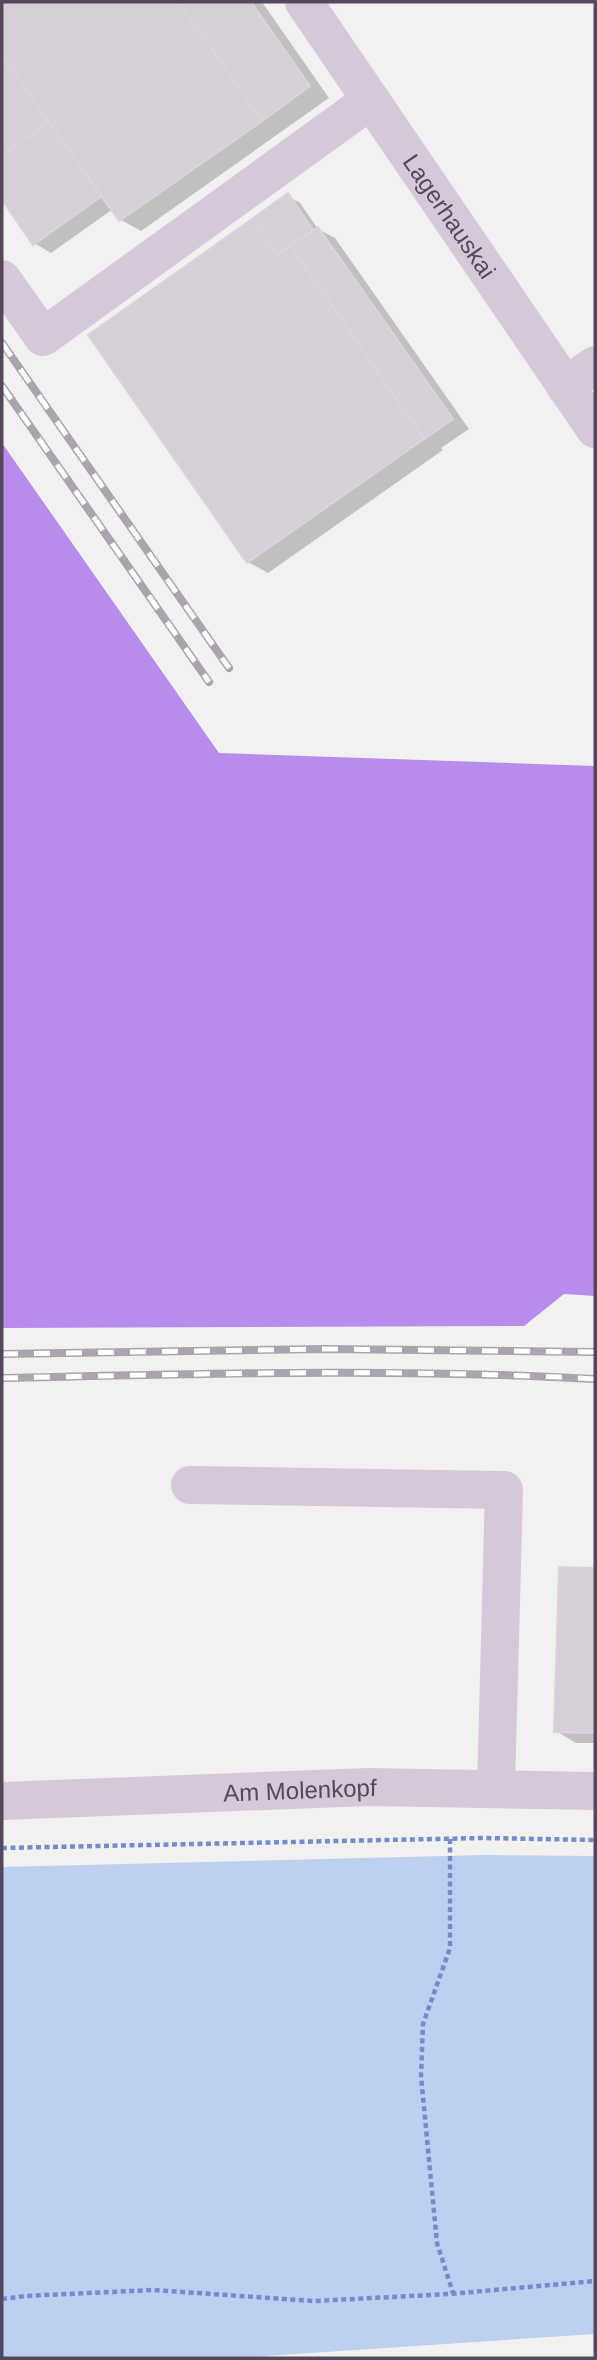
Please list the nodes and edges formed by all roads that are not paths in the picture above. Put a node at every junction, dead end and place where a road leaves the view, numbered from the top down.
1 (304, 2) edge
2 (371, 100) junction
3 (2, 279) edge
4 (580, 375) edge
5 (595, 429) edge
6 (190, 1485) dead end
7 (496, 1788) junction
8 (595, 1791) edge
9 (2, 1801) edge

1 - 2 street, Lagerhauskai
2 - 3 street
2 - 4 street, Lagerhauskai
4 - 5 street, Lagerhauskai
6 - 7 street
7 - 8 street, Am Molenkopf
7 - 9 street, Am Molenkopf

